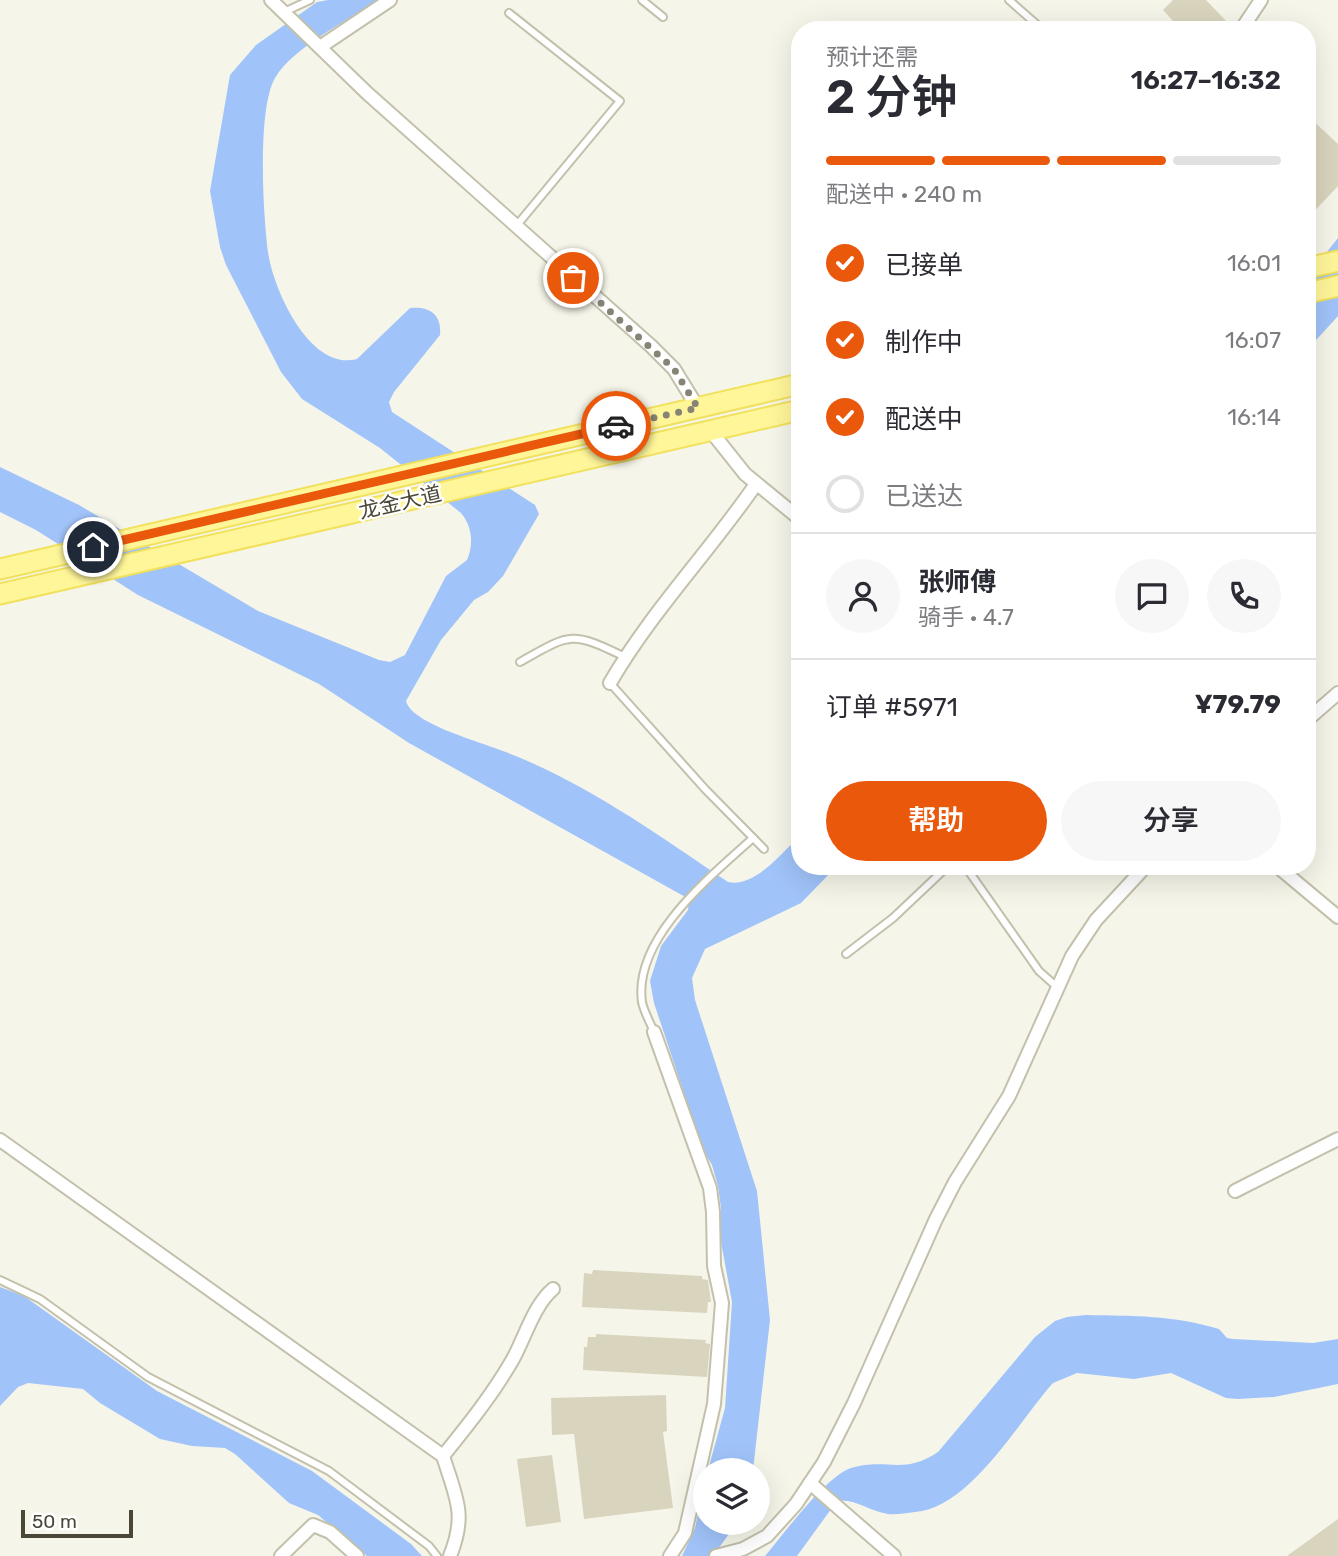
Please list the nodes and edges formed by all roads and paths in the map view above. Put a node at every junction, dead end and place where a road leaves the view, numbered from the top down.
1 (271, 0) edge
2 (310, 0) edge
3 (390, 0) edge
4 (642, 0) edge
5 (1009, 0) edge
6 (1260, 1) edge
7 (284, 12) junction
8 (509, 13) dead end
9 (663, 17) dead end
10 (1033, 21) edge
11 (1247, 21) edge
12 (317, 44) junction
13 (516, 227) junction
14 (1338, 261) edge
15 (1316, 266) edge
16 (1338, 286) edge
17 (1316, 291) edge
18 (791, 386) edge
19 (698, 408) junction
20 (791, 412) edge
21 (710, 430) junction
22 (756, 484) junction
23 (791, 512) edge
24 (0, 569) edge
25 (0, 594) edge
26 (625, 657) junction
27 (520, 662) dead end
28 (610, 682) joint
29 (1338, 693) edge
30 (1316, 712) edge
31 (753, 838) junction
32 (764, 849) dead end
33 (938, 875) edge
34 (971, 875) edge
35 (1138, 875) edge
36 (1288, 875) edge
37 (1338, 917) edge
38 (846, 954) dead end
39 (1057, 988) junction
40 (654, 1032) joint
41 (1338, 1139) edge
42 (0, 1140) edge
43 (1235, 1191) dead end
44 (0, 1280) edge
45 (553, 1289) dead end
46 (443, 1456) junction
47 (814, 1487) junction
48 (281, 1556) edge
49 (357, 1556) edge
50 (437, 1556) edge
51 (450, 1556) edge
52 (670, 1556) edge
53 (716, 1556) edge
54 (894, 1556) edge

1 - 7 street
2 - 7 lane
3 - 12 street
4 - 9 lane
5 - 10 lane
6 - 11 street
7 - 12 street
8 - 13 lane
12 - 13 street
13 - 19 street
14 - 15 main road
16 - 17 main road
18 - 19 main road, 龙金大道
19 - 24 main road, 龙金大道
20 - 21 main road, 龙金大道
21 - 22 street
21 - 25 main road, 龙金大道
22 - 23 street
22 - 26 street
26 - 27 lane
26 - 28 street
28 - 31 lane
29 - 30 street
31 - 32 lane
31 - 40 lane
33 - 38 lane
34 - 39 lane
35 - 39 street
36 - 37 street
39 - 47 street
40 - 52 street
41 - 43 street
42 - 46 street
44 - 50 lane
45 - 46 street
46 - 51 street
47 - 53 street
47 - 54 street
48 - 49 street

